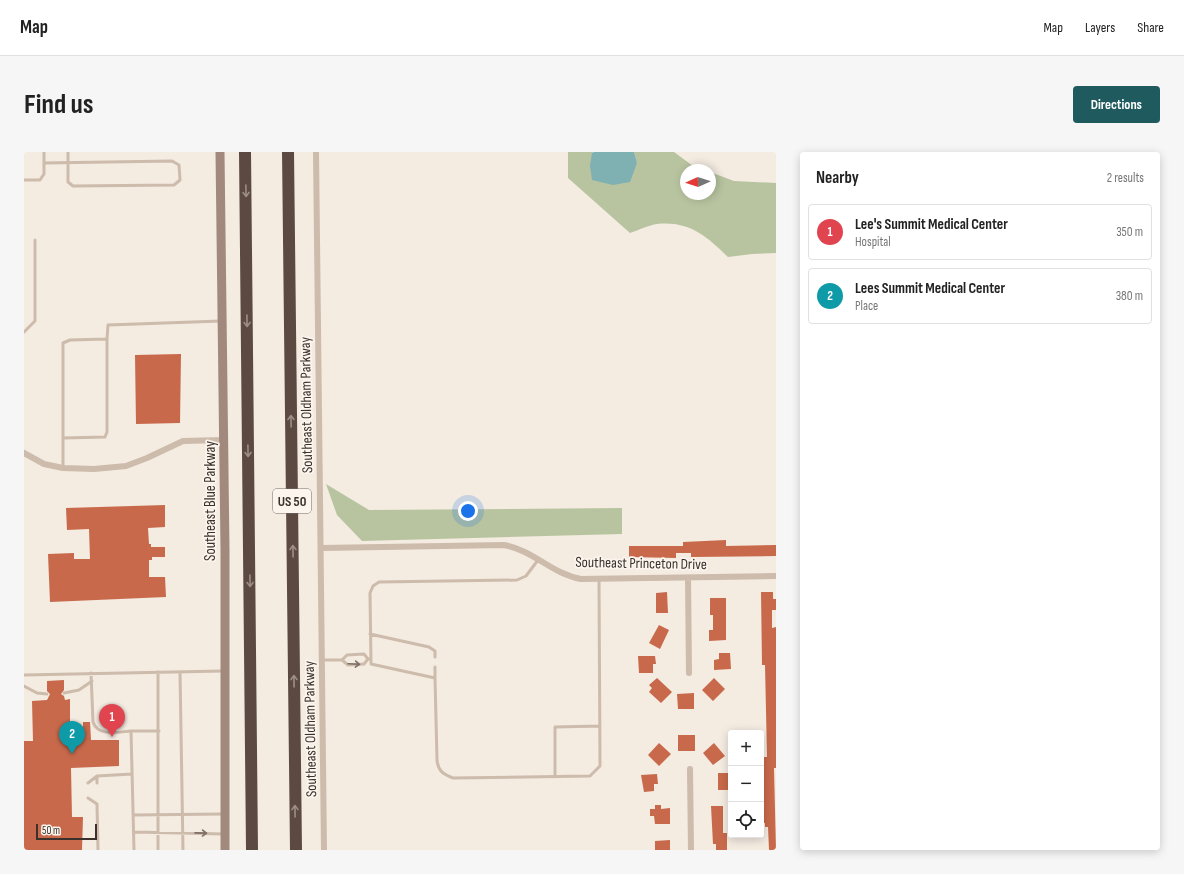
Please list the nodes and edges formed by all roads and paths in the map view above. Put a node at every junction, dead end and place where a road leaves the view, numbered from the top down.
1 (44, 152) edge
2 (68, 152) edge
3 (220, 152) edge
4 (245, 152) edge
5 (288, 152) edge
6 (316, 152) edge
7 (44, 163) junction
8 (68, 164) junction
9 (24, 180) edge
10 (35, 240) dead end
11 (222, 321) junction
12 (24, 332) edge
13 (107, 339) junction
14 (63, 438) junction
15 (224, 440) junction
16 (24, 453) edge
17 (63, 468) junction
18 (321, 548) junction
19 (538, 560) junction
20 (776, 576) edge
21 (688, 578) junction
22 (599, 579) junction
23 (370, 634) junction
24 (435, 656) dead end
25 (370, 659) junction
26 (322, 660) junction
27 (342, 660) junction
28 (435, 667) dead end
29 (225, 671) junction
30 (158, 672) junction
31 (180, 672) junction
32 (91, 673) junction
33 (689, 674) dead end
34 (24, 675) edge
35 (435, 678) junction
36 (92, 682) junction
37 (24, 686) edge
38 (64, 693) dead end
39 (47, 694) dead end
40 (600, 726) junction
41 (131, 731) junction
42 (159, 731) junction
43 (690, 769) dead end
44 (132, 774) junction
45 (97, 776) junction
46 (555, 777) junction
47 (88, 783) dead end
48 (97, 783) dead end
49 (88, 798) dead end
50 (97, 798) dead end
51 (97, 804) junction
52 (226, 814) junction
53 (134, 815) junction
54 (158, 815) junction
55 (183, 815) junction
56 (134, 832) junction
57 (158, 832) junction
58 (183, 833) junction
59 (225, 834) junction
60 (98, 850) edge
61 (134, 850) edge
62 (158, 850) edge
63 (183, 850) edge
64 (225, 850) edge
65 (252, 850) edge
66 (296, 850) edge
67 (324, 850) edge
68 (692, 850) edge

1 - 7 lane
2 - 8 lane
3 - 11 street, Southeast Blue Parkway
4 -> 65 highway
66 -> 5 highway, US 50
6 - 18 street, Southeast Oldham Parkway
7 - 8 lane
7 - 9 lane
8 - 8 lane
10 - 12 lane
11 - 13 lane
11 - 15 street, Southeast Blue Parkway
13 - 14 lane
13 - 14 lane
14 - 17 lane
15 - 17 street
15 - 29 street, Southeast Blue Parkway
16 - 17 street
18 - 19 street, Southeast Princeton Drive
18 - 26 street, Southeast Oldham Parkway
19 - 22 street, Southeast Princeton Drive
19 - 23 lane
20 - 21 street, Southeast Princeton Drive
21 - 22 street, Southeast Princeton Drive
21 - 33 street
22 - 40 lane
23 - 24 lane
23 - 25 lane
27 -> 25 lane
25 - 27 lane
25 - 35 lane
26 - 27 lane
26 - 67 street, Southeast Oldham Parkway
28 - 35 lane
29 - 31 lane
29 - 52 street, Southeast Blue Parkway
30 - 31 lane
30 - 32 lane
30 - 42 lane
31 - 55 lane
32 - 34 lane
32 - 36 lane
35 - 46 lane
36 - 38 lane
36 - 41 lane
37 - 39 lane
40 - 46 lane
40 - 46 lane
41 - 42 lane
41 - 44 lane
42 - 54 lane
43 - 68 street
44 - 45 lane
44 - 53 lane
45 - 47 lane
45 - 48 lane
49 - 51 lane
50 - 51 lane
51 - 60 lane
52 - 55 lane
52 - 59 street, Southeast Blue Parkway
53 - 54 lane
53 - 56 lane
54 - 55 lane
54 - 57 lane
55 - 58 lane
56 - 57 lane
56 - 61 lane
57 - 58 lane
57 - 62 lane
58 -> 59 lane
58 - 63 lane
59 - 64 street, Southeast Blue Parkway

